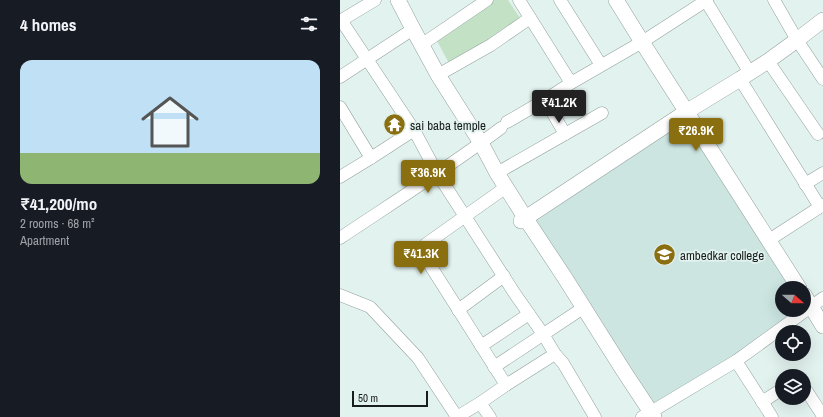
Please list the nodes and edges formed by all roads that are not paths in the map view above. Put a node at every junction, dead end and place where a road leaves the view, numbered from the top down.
1 (375, 0) edge
2 (390, 0) edge
3 (398, 0) edge
4 (487, 0) edge
5 (560, 0) edge
6 (616, 0) edge
7 (774, 0) edge
8 (707, 1) edge
9 (524, 2) edge
10 (530, 18) junction
11 (340, 20) edge
12 (823, 20) edge
13 (407, 33) junction
14 (797, 40) junction
15 (642, 42) junction
16 (421, 45) junction
17 (368, 59) junction
18 (768, 61) junction
19 (601, 66) junction
20 (438, 75) junction
21 (745, 76) junction
22 (340, 77) edge
23 (823, 79) edge
24 (571, 83) junction
25 (545, 100) junction
26 (340, 107) edge
27 (686, 112) junction
28 (602, 113) dead end
29 (414, 130) junction
30 (565, 134) junction
31 (818, 134) dead end
32 (478, 145) junction
33 (371, 158) junction
34 (497, 173) junction
35 (823, 173) edge
36 (437, 174) junction
37 (340, 177) edge
38 (806, 184) junction
39 (502, 190) junction
40 (822, 206) edge
41 (465, 216) junction
42 (524, 220) junction
43 (340, 238) edge
44 (769, 240) junction
45 (504, 276) junction
46 (795, 281) edge
47 (340, 295) edge
48 (813, 300) edge
49 (458, 310) junction
50 (577, 312) junction
51 (529, 314) junction
52 (823, 326) edge
53 (543, 334) junction
54 (481, 346) junction
55 (555, 354) junction
56 (736, 361) junction
57 (494, 367) junction
58 (506, 385) junction
59 (775, 394) edge
60 (811, 398) edge
61 (762, 402) junction
62 (480, 403) junction
63 (647, 416) edge
64 (823, 416) edge
65 (457, 417) edge
66 (490, 417) edge
67 (595, 417) edge
68 (772, 417) edge

1 - 11 street
2 - 13 street
3 - 16 street
4 - 16 street
5 - 19 street
6 - 15 street
7 - 14 street
8 - 15 street
8 - 21 street
9 - 10 street
10 - 20 street
10 - 24 street
11 - 17 street
12 - 14 street
13 - 17 street
13 - 32 street
14 - 18 street
14 - 23 street
15 - 19 street
15 - 27 street
16 - 20 street
17 - 22 street
17 - 29 street
18 - 21 street
18 - 31 street
19 - 24 street
20 - 32 street
21 - 27 street
21 - 38 street
24 - 25 street
25 - 30 street
25 - 32 street
26 - 33 street
27 - 42 street
27 - 44 street
28 - 30 street
29 - 33 street
29 - 36 street
30 - 34 street
32 - 34 street
32 - 36 street
32 - 39 street
33 - 37 street
34 - 42 street
35 - 38 street
36 - 41 street
36 - 43 street
38 - 40 street
39 - 41 street
39 - 42 street
40 - 44 street
41 - 45 street
41 - 49 street
42 - 50 street
42 - 63 street
44 - 46 street
45 - 49 street
45 - 51 street
47 - 65 street
48 - 52 street
48 - 56 street
49 - 54 street
50 - 53 street
50 - 63 street
51 - 53 street
51 - 54 street
53 - 55 street
53 - 57 street
54 - 57 street
55 - 58 street
55 - 67 street
56 - 61 street
56 - 63 street
57 - 58 street
58 - 62 street
59 - 61 street
60 - 64 street
61 - 68 street
62 - 65 street
62 - 66 street

